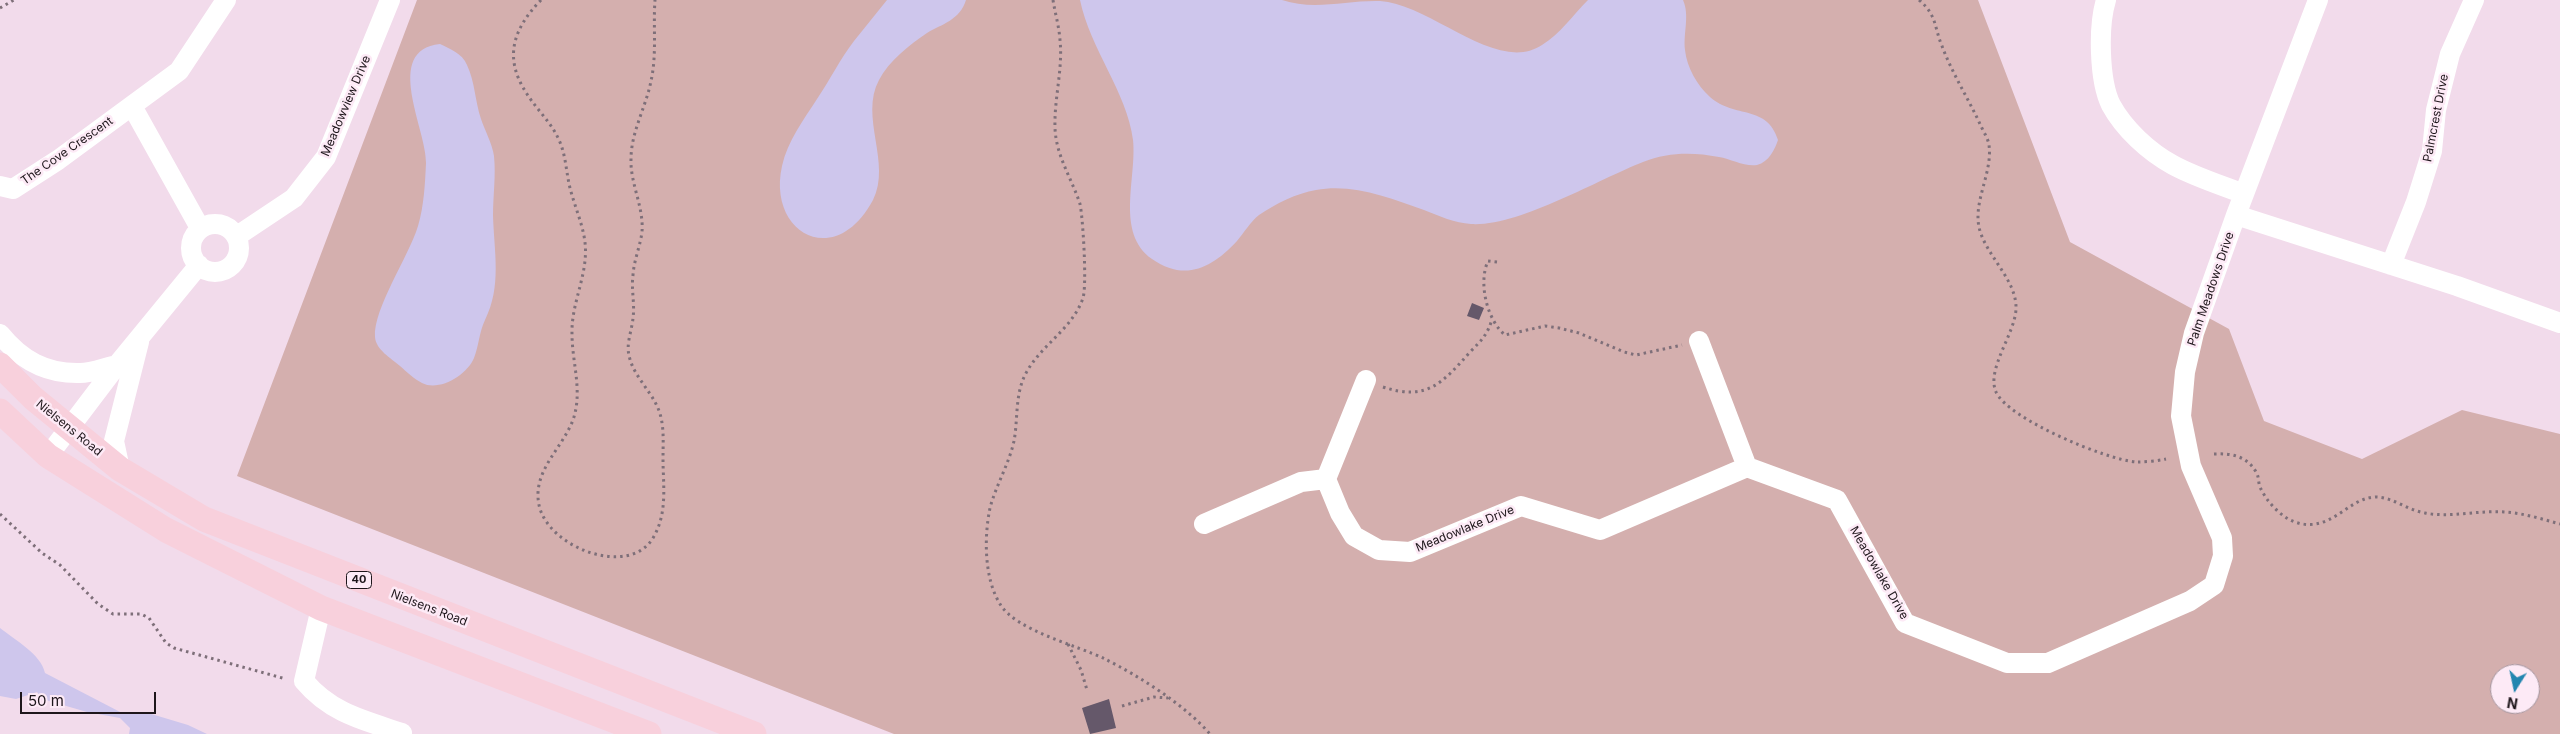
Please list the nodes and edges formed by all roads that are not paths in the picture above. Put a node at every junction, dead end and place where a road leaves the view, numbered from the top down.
1 (226, 0) edge
2 (390, 0) edge
3 (2106, 0) edge
4 (2318, 0) edge
5 (2474, 0) edge
6 (132, 106) junction
7 (0, 186) edge
8 (2244, 194) junction
9 (2236, 215) junction
10 (200, 228) junction
11 (237, 236) junction
12 (199, 265) junction
13 (2390, 265) junction
14 (2560, 323) edge
15 (0, 334) edge
16 (139, 340) junction
17 (1699, 341) road end
18 (117, 365) junction
19 (0, 366) edge
20 (1366, 380) road end
21 (0, 411) edge
22 (68, 428) junction
23 (48, 456) junction
24 (1747, 468) junction
25 (120, 469) junction
26 (1326, 479) junction
27 (1204, 524) dead end
28 (2214, 585) joint
29 (321, 608) junction
30 (402, 733) edge
31 (649, 734) edge
32 (754, 734) edge

1 - 6 street, The Cove Crescent
2 - 11 street, Meadowview Drive
3 - 8 street
4 - 8 street, Palm Meadows Drive
5 - 13 street, Palmcrest Drive
6 - 7 street, The Cove Crescent
6 - 10 street
8 - 9 street, Palm Meadows Drive
9 - 13 street
9 - 28 street, Palm Meadows Drive
10 - 11 street
10 - 12 street
11 - 12 street
12 - 16 street
13 - 14 street
15 - 18 street
16 - 18 street
16 - 25 street
17 - 24 street
18 - 22 street
19 - 22 main road, Nielsens Road / 40
20 - 26 street
21 - 23 main road
22 - 23 street
22 - 25 main road, Nielsens Road / 40
23 - 29 main road
24 - 26 street, Meadowlake Drive
24 - 28 street, Meadowlake Drive
25 - 32 main road, Nielsens Road / 40
26 - 27 street
29 - 30 street
29 - 31 main road

